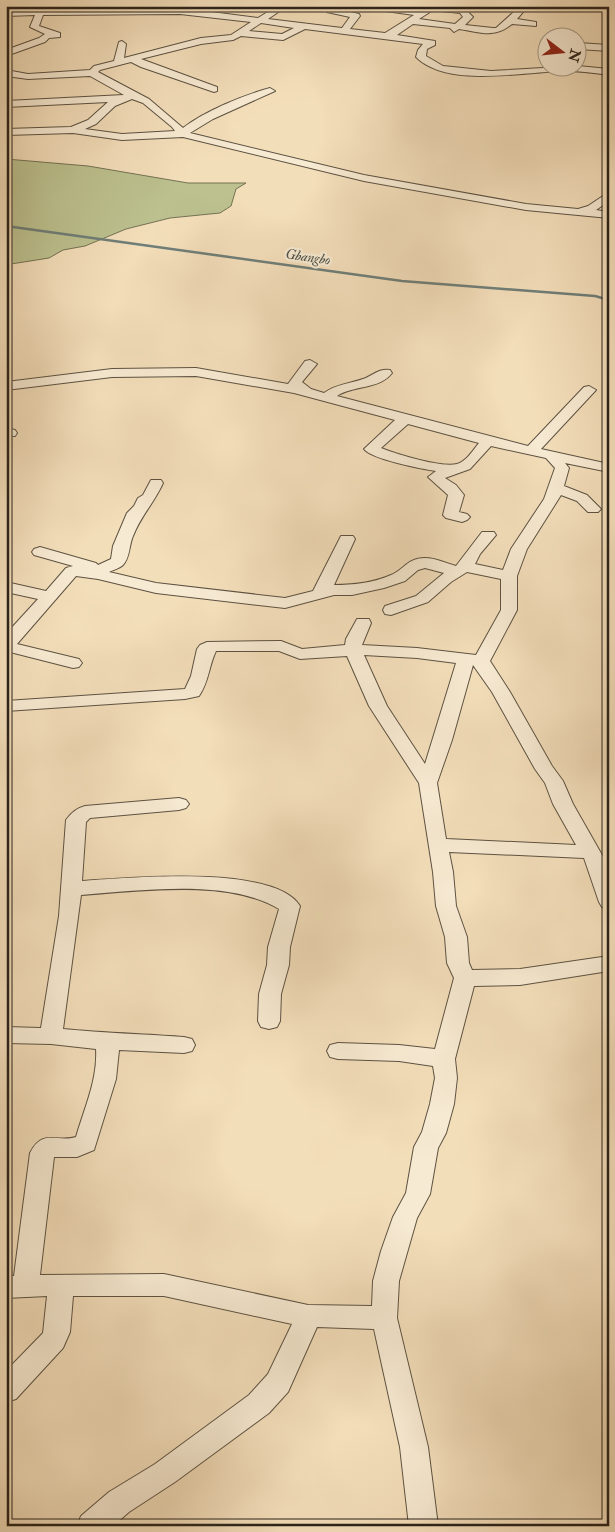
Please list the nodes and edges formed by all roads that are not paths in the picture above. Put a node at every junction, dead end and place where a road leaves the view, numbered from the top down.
1 (217, 6) edge
2 (283, 6) edge
3 (433, 7) edge
4 (382, 8) dead end
5 (42, 9) edge
6 (84, 9) edge
7 (128, 9) edge
8 (168, 9) edge
9 (330, 10) dead end
10 (520, 12) dead end
11 (6, 13) edge
12 (206, 13) junction
13 (423, 14) junction
14 (260, 20) junction
15 (411, 21) junction
16 (510, 21) junction
17 (78, 22) dead end
18 (533, 24) dead end
19 (305, 26) junction
20 (457, 27) junction
21 (344, 31) junction
22 (241, 33) junction
23 (385, 36) junction
24 (439, 40) junction
25 (122, 44) dead end
26 (588, 47) edge
27 (609, 48) edge
28 (6, 53) edge
29 (132, 59) junction
30 (118, 63) junction
31 (609, 72) edge
32 (6, 73) edge
33 (92, 73) junction
34 (214, 89) dead end
35 (270, 92) dead end
36 (132, 95) junction
37 (121, 99) junction
38 (6, 104) edge
39 (73, 130) junction
40 (6, 132) edge
41 (184, 133) junction
42 (609, 195) edge
43 (587, 212) junction
44 (609, 215) edge
45 (310, 364) dead end
46 (385, 373) dead end
47 (298, 378) junction
48 (270, 384) junction
49 (6, 386) edge
50 (589, 390) dead end
51 (306, 392) junction
52 (326, 396) junction
53 (405, 419) junction
54 (488, 441) junction
55 (532, 450) junction
56 (551, 455) junction
57 (591, 464) junction
58 (562, 468) junction
59 (609, 468) edge
60 (454, 470) junction
61 (156, 483) dead end
62 (556, 488) junction
63 (593, 509) dead end
64 (462, 517) dead end
65 (488, 535) dead end
66 (348, 539) dead end
67 (40, 552) dead end
68 (461, 569) junction
69 (101, 571) junction
70 (509, 576) junction
71 (6, 587) edge
72 (319, 595) junction
73 (48, 596) junction
74 (391, 610) dead end
75 (363, 623) dead end
76 (6, 645) edge
77 (353, 650) junction
78 (473, 661) junction
79 (73, 663) dead end
80 (6, 706) edge
81 (428, 783) junction
82 (179, 804) dead end
83 (437, 845) junction
84 (588, 852) junction
85 (71, 889) junction
86 (609, 902) edge
87 (609, 963) edge
88 (465, 978) junction
89 (269, 1021) dead end
90 (6, 1035) edge
91 (51, 1036) junction
92 (107, 1042) junction
93 (184, 1045) dead end
94 (338, 1051) dead end
95 (444, 1059) junction
96 (61, 1284) junction
97 (16, 1287) edge
98 (308, 1316) junction
99 (384, 1318) junction
100 (6, 1390) edge
101 (91, 1526) edge
102 (424, 1526) edge

1 - 12 street
2 - 14 street
3 - 13 street
3 - 20 street
4 - 13 street
5 - 6 street
5 - 11 street
5 - 28 street
6 - 7 street
6 - 17 street
7 - 8 street
8 - 12 street
9 - 21 street
10 - 16 street
12 - 14 street
13 - 15 street
14 - 19 street
14 - 22 street
15 - 20 street
15 - 23 street
16 - 18 street
16 - 20 street
19 - 21 street
19 - 22 street
20 - 24 street
21 - 23 street
22 - 29 street
23 - 24 street
24 - 31 street
25 - 30 street
26 - 27 street
29 - 30 street
29 - 34 street
30 - 33 street
32 - 33 street
33 - 36 street
35 - 41 street
36 - 37 street
36 - 41 street
37 - 38 street
37 - 39 street
39 - 40 street
39 - 41 street
41 - 43 street
42 - 43 street
43 - 44 street
45 - 47 street
46 - 52 street
47 - 48 street
47 - 51 street
48 - 49 street
48 - 51 street
50 - 55 street
51 - 52 street
52 - 53 street
53 - 54 street
53 - 60 street
54 - 55 street
54 - 60 street
55 - 56 street
56 - 57 street
56 - 58 street
57 - 58 street
57 - 59 street
58 - 62 street
60 - 64 street
61 - 69 street
62 - 63 street
62 - 70 street
65 - 68 street
66 - 72 street
67 - 69 street
68 - 70 street
68 - 72 street
68 - 74 street
69 - 72 street
69 - 73 street
70 - 78 street
71 - 73 street
73 - 76 street
75 - 77 street
76 - 79 street
77 - 78 street
77 - 80 street
77 - 81 street
78 - 81 street
78 - 84 street
81 - 83 street
82 - 85 street
83 - 84 street
83 - 88 street
84 - 86 street
85 - 89 street
85 - 91 street
87 - 88 street
88 - 95 street
90 - 91 street
91 - 92 street
92 - 93 street
92 - 97 street
94 - 95 street
95 - 99 street
96 - 97 street
96 - 98 street
96 - 100 street
98 - 99 street
98 - 101 street
99 - 102 street

